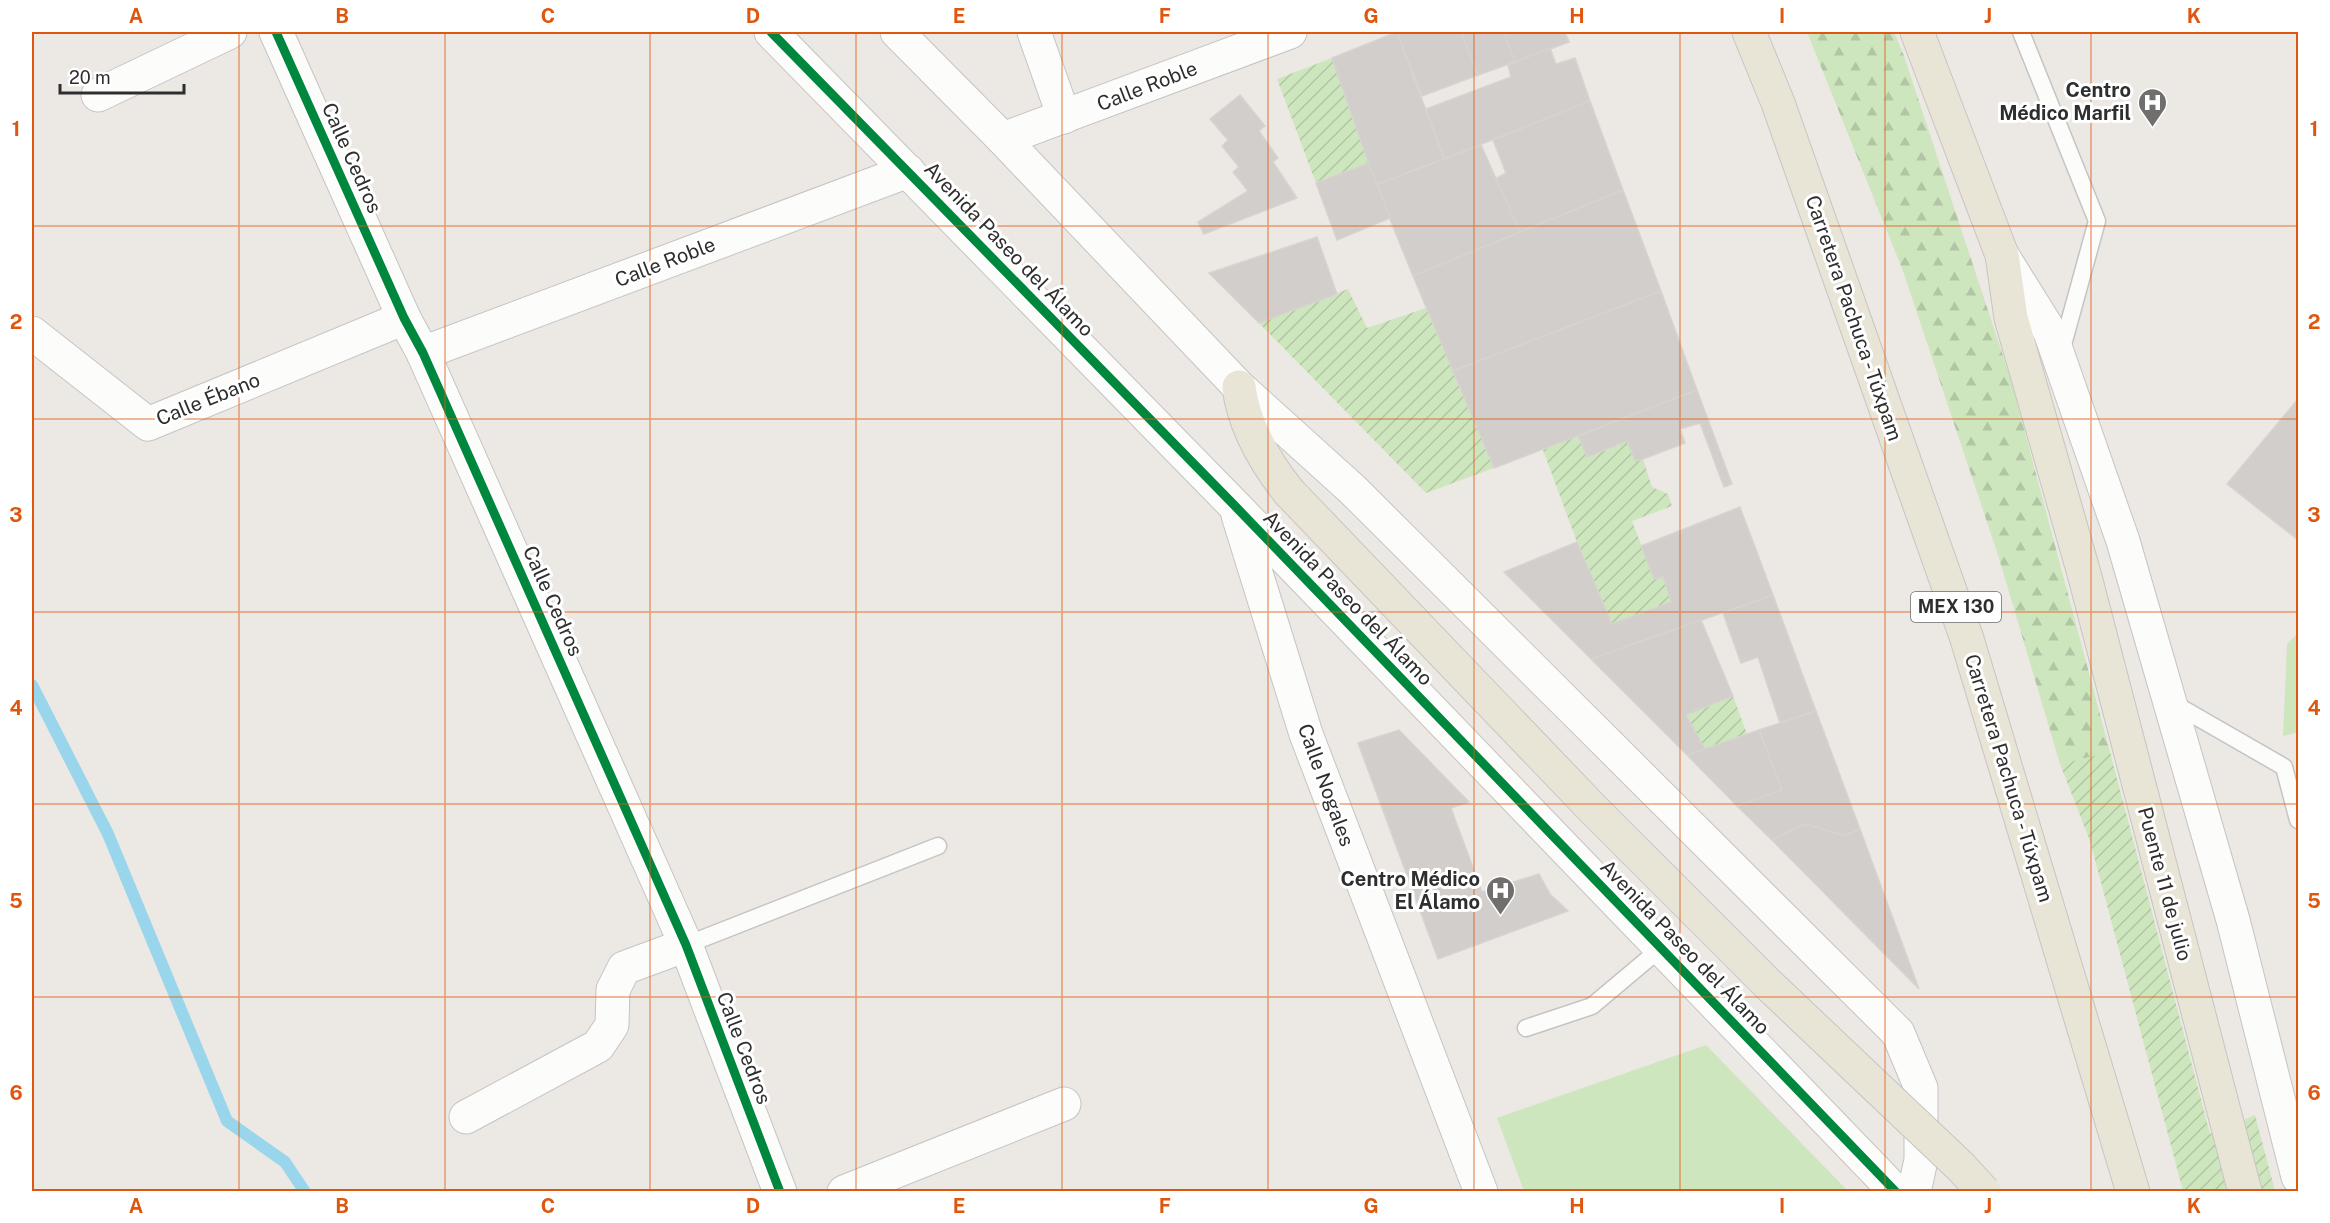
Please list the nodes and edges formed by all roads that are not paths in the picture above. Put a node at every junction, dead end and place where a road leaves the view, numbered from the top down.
1 (230, 32) edge
2 (276, 32) edge
3 (771, 32) edge
4 (897, 32) edge
5 (1034, 32) edge
6 (1290, 32) edge
7 (1749, 32) edge
8 (1917, 32) edge
9 (2021, 32) edge
10 (98, 94) dead end
11 (1064, 117) junction
12 (1003, 139) junction
13 (908, 171) junction
14 (2002, 255) junction
15 (404, 318) junction
16 (32, 333) edge
17 (423, 354) junction
18 (2059, 358) junction
19 (1239, 387) junction
20 (1236, 507) junction
21 (2170, 702) junction
22 (2291, 764) edge
23 (2298, 820) edge
24 (938, 846) dead end
25 (686, 945) junction
26 (1661, 948) junction
27 (1526, 1028) dead end
28 (1064, 1104) dead end
29 (465, 1117) dead end
30 (2298, 1177) edge
31 (780, 1191) edge
32 (844, 1191) edge
33 (1481, 1191) edge
34 (1896, 1191) edge
35 (1914, 1191) edge
36 (1984, 1191) edge
37 (2133, 1191) edge
38 (2245, 1191) edge

1 - 10 street
2 - 15 street, Calle Cedros
3 - 13 street, Avenida Paseo del Álamo
4 - 12 street
5 - 11 street
6 - 11 street, Calle Roble
7 - 37 main road, Carretera Pachuca - Túxpam / MEX 130
8 - 14 main road
9 - 18 lane
11 - 12 street, Calle Roble
12 - 19 street
13 - 17 street, Calle Roble
13 - 20 street, Avenida Paseo del Álamo
14 - 18 street
14 - 38 main road, Puente 11 de julio
15 - 16 street, Calle Ébano
15 - 17 street, Calle Cedros
17 - 25 street, Calle Cedros
18 - 21 street
19 - 35 street
19 - 36 main road, bridge
20 - 26 street, Avenida Paseo del Álamo
20 - 33 street, Calle Nogales
21 - 22 lane
21 - 30 street
22 - 23 lane
24 - 25 lane
25 - 29 street
25 - 31 street, Calle Cedros
26 - 27 lane
26 - 34 street, Avenida Paseo del Álamo
28 - 32 street

